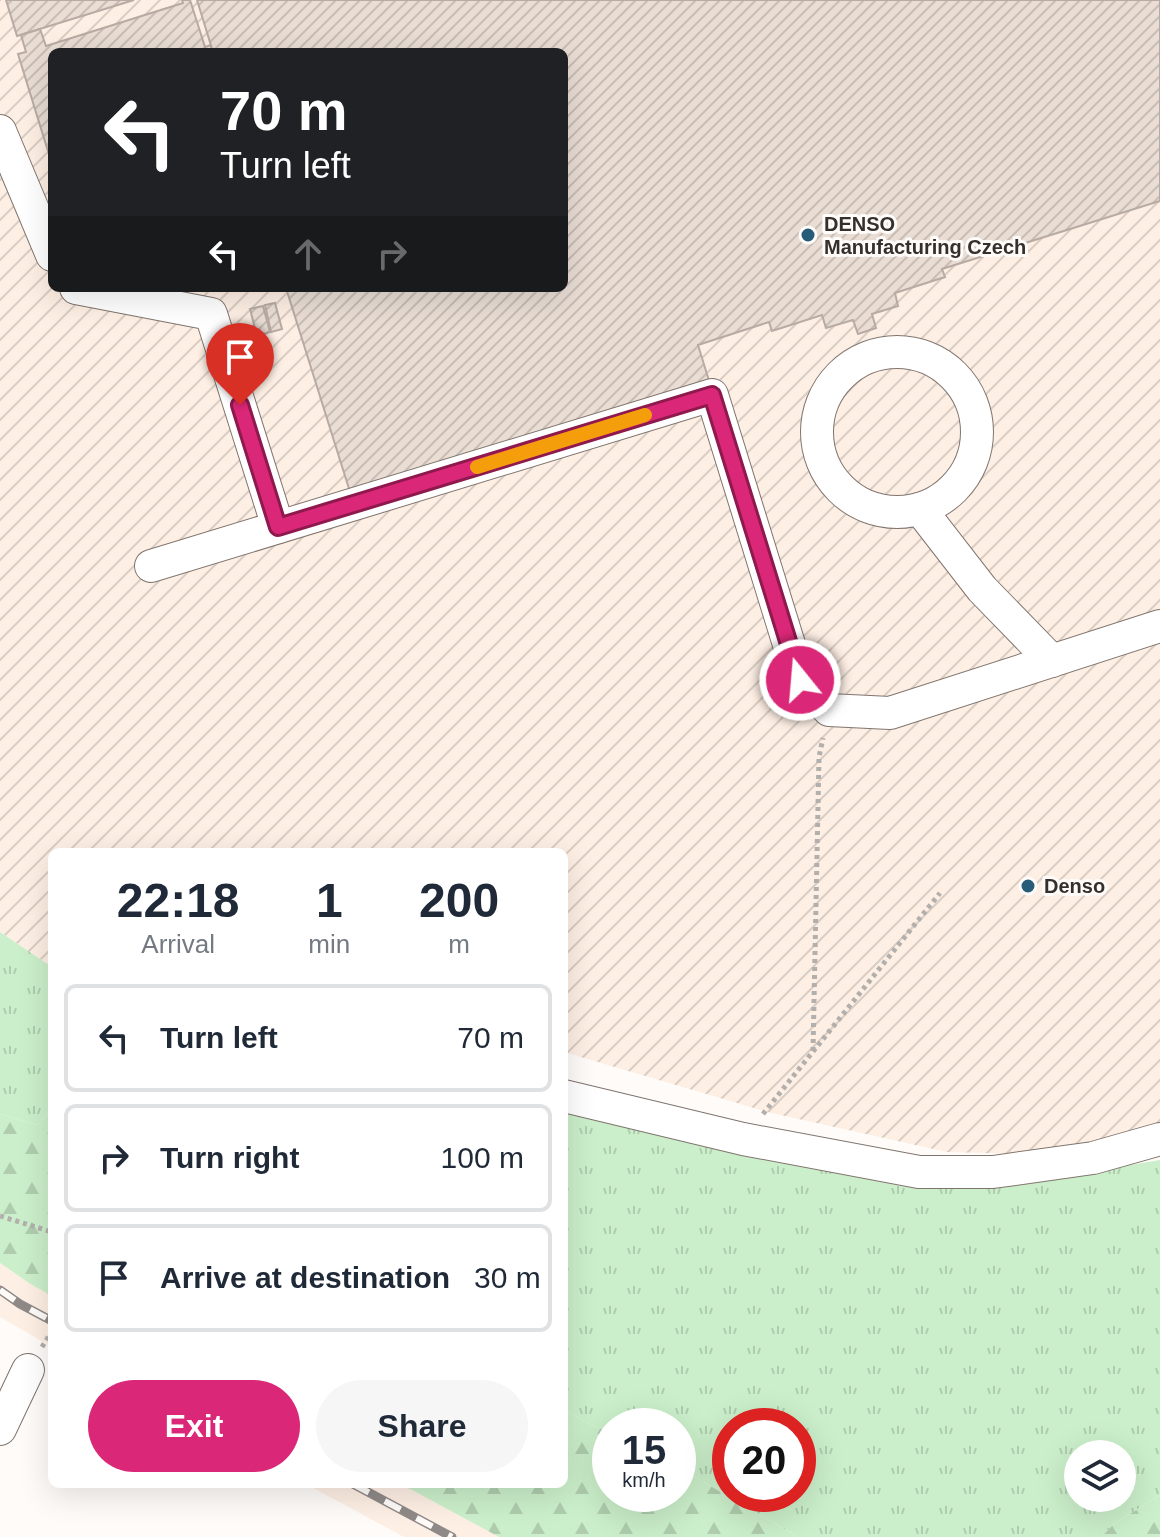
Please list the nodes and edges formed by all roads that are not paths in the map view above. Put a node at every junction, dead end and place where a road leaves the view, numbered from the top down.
1 (0, 131) edge
2 (48, 245) edge
3 (97, 292) edge
4 (920, 509) junction
5 (278, 527) junction
6 (151, 566) dead end
7 (1160, 626) edge
8 (1052, 661) junction
9 (568, 1097) edge
10 (1160, 1139) edge
11 (28, 1370) dead end
12 (0, 1429) edge

1 - 2 street
3 - 5 street
4 - 4 street
4 - 8 street
5 - 6 street
5 - 8 street
7 - 8 street
9 - 10 street
11 - 12 street

